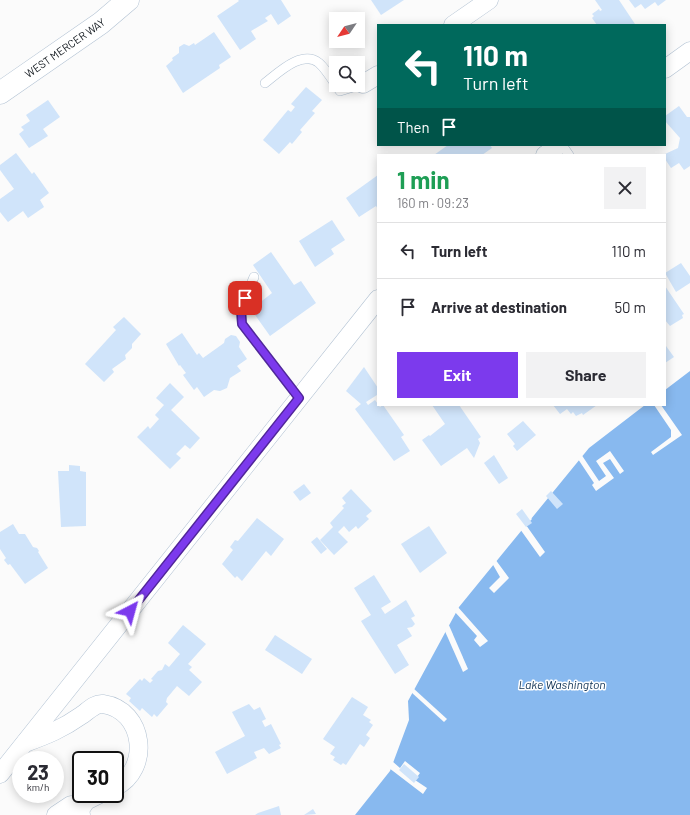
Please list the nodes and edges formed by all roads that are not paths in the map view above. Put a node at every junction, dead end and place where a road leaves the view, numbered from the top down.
1 (128, 0) edge
2 (489, 0) edge
3 (454, 24) edge
4 (690, 51) edge
5 (666, 68) edge
6 (370, 79) edge
7 (265, 83) dead end
8 (0, 93) edge
9 (558, 146) edge
10 (546, 154) edge
11 (254, 277) dead end
12 (377, 300) edge
13 (299, 398) junction
14 (25, 743) junction
15 (0, 774) edge
16 (124, 782) edge
17 (81, 812) edge
18 (56, 815) edge

1 - 8 street, WEST MERCER WAY
2 - 3 street
4 - 5 street
6 - 7 lane
9 - 10 street
11 - 13 lane
12 - 13 street
13 - 14 street
14 - 15 street
14 - 16 street
17 - 18 street

